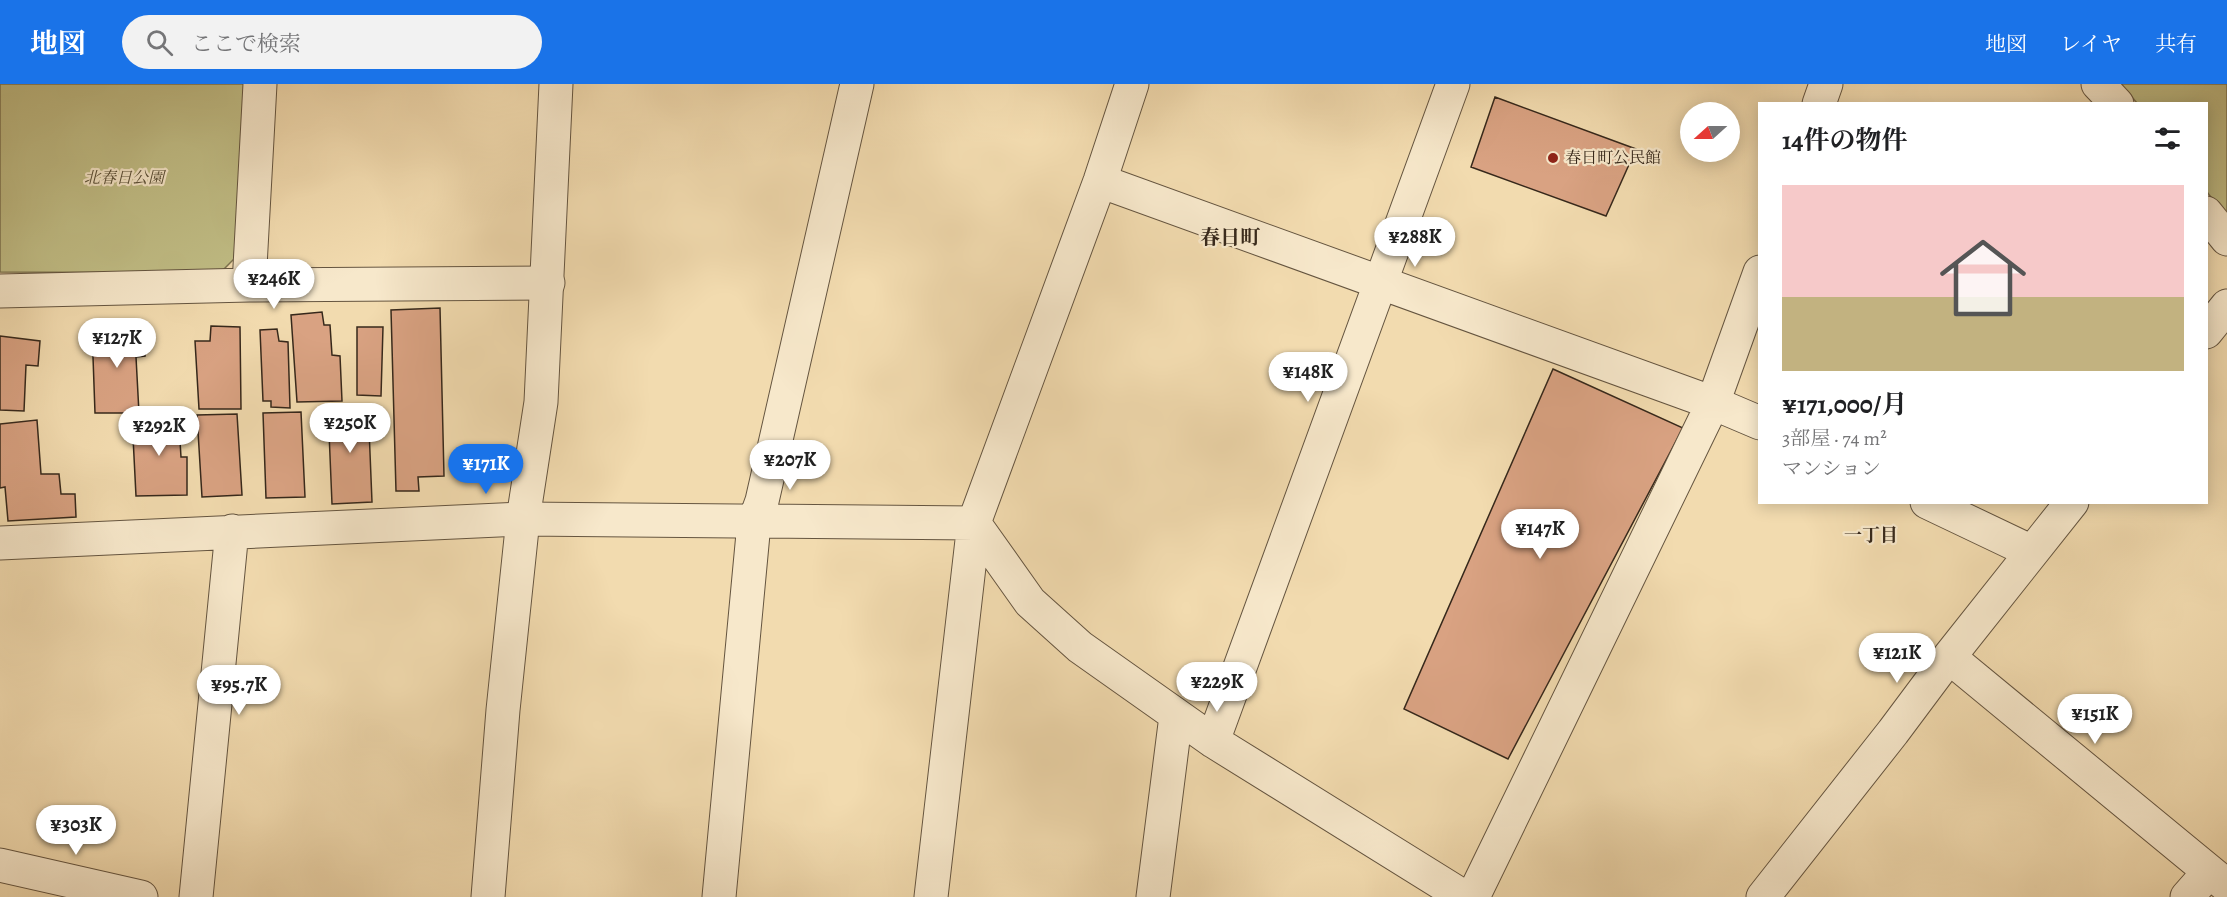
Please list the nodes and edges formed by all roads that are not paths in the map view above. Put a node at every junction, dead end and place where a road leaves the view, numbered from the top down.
1 (260, 84) edge
2 (556, 84) edge
3 (857, 84) edge
4 (1132, 84) edge
5 (1453, 84) edge
6 (1826, 84) edge
7 (2098, 84) edge
8 (1820, 102) edge
9 (2115, 102) edge
10 (1100, 181) junction
11 (2208, 215) edge
12 (2227, 239) edge
13 (1758, 278) edge
14 (1379, 282) junction
15 (548, 283) junction
16 (249, 285) junction
17 (0, 291) edge
18 (2227, 306) edge
19 (2208, 330) edge
20 (1713, 403) junction
21 (1758, 422) edge
22 (1931, 504) edge
23 (2070, 504) edge
24 (523, 519) junction
25 (754, 523) junction
26 (974, 523) junction
27 (232, 531) junction
28 (0, 543) edge
29 (2032, 552) junction
30 (1949, 657) junction
31 (1176, 716) junction
32 (1213, 741) junction
33 (0, 865) edge
34 (2218, 879) edge
35 (141, 897) edge
36 (196, 897) edge
37 (488, 897) edge
38 (719, 897) edge
39 (931, 897) edge
40 (1153, 897) edge
41 (1464, 897) edge
42 (1473, 897) edge
43 (1763, 897) edge
44 (2187, 897) edge

1 - 16 street
2 - 15 street
3 - 25 street
4 - 10 street
5 - 14 street
6 - 8 street
7 - 9 street
10 - 14 street
10 - 26 street
11 - 12 street
13 - 20 street
14 - 20 street
14 - 32 street
15 - 16 street
15 - 24 street
16 - 17 street
18 - 19 street
20 - 21 street
20 - 42 street
22 - 29 street
23 - 29 street
24 - 25 street
24 - 27 street
24 - 37 street
25 - 26 street
25 - 38 street
26 - 31 street
26 - 39 street
27 - 28 street
27 - 36 street
29 - 30 street
30 - 34 street
30 - 43 street
31 - 32 street
31 - 40 street
32 - 41 street
33 - 35 street
34 - 44 street

